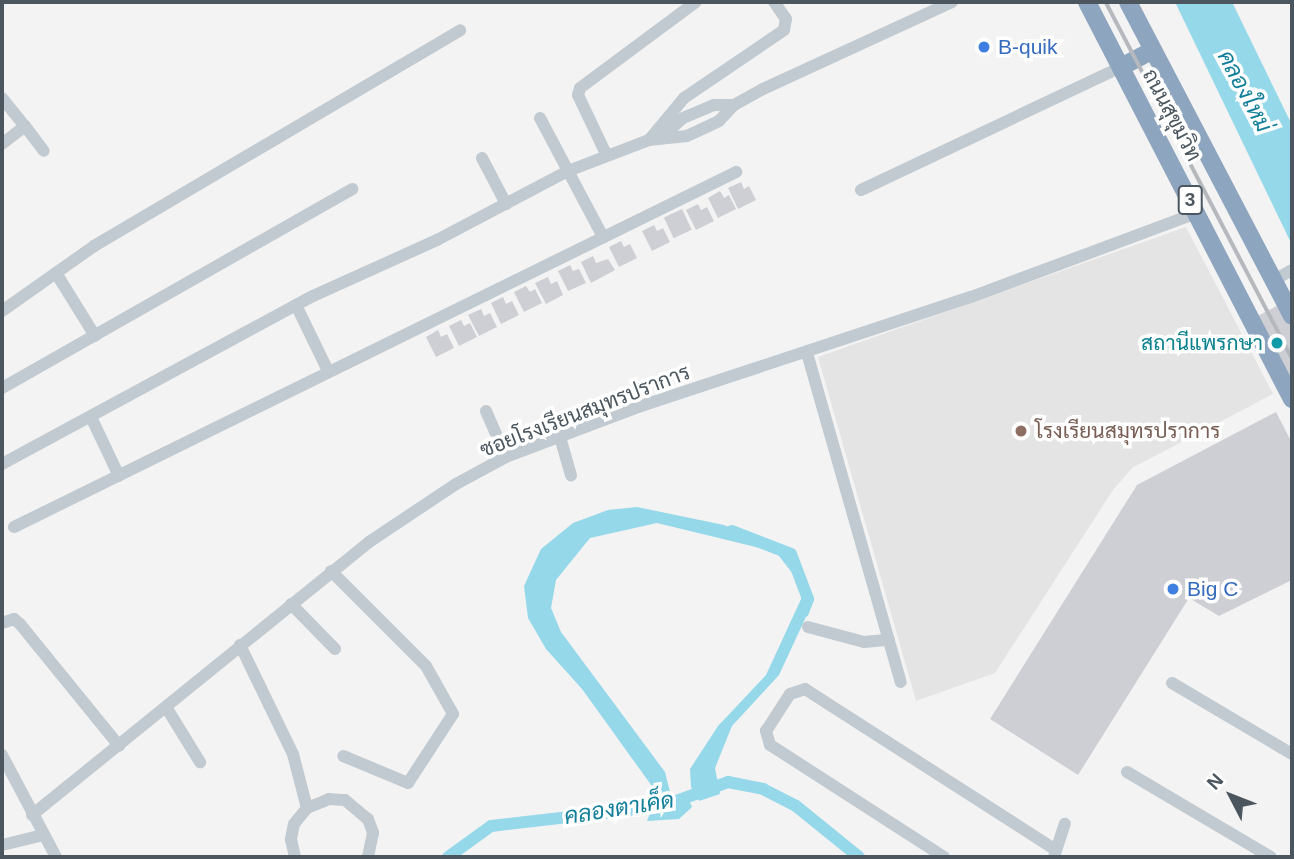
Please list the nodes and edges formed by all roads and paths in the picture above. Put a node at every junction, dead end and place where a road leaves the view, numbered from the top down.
1 (696, 2) edge
2 (774, 2) edge
3 (951, 2) edge
4 (1087, 2) edge
5 (1128, 2) edge
6 (460, 30) dead end
7 (1153, 50) junction
8 (1121, 67) junction
9 (2, 98) edge
10 (540, 118) dead end
11 (25, 126) junction
12 (649, 139) junction
13 (2, 144) edge
14 (44, 151) dead end
15 (607, 154) junction
16 (482, 158) dead end
17 (568, 172) junction
18 (736, 172) dead end
19 (352, 189) dead end
20 (862, 190) dead end
21 (506, 204) junction
22 (1197, 214) junction
23 (603, 237) junction
24 (1292, 270) edge
25 (56, 273) junction
26 (1274, 280) junction
27 (296, 305) junction
28 (2, 312) edge
29 (1292, 316) edge
30 (95, 336) junction
31 (807, 353) junction
32 (328, 371) junction
33 (2, 388) edge
34 (1292, 399) edge
35 (486, 411) dead end
36 (91, 416) junction
37 (560, 437) junction
38 (506, 457) junction
39 (2, 464) edge
40 (571, 475) dead end
41 (119, 477) junction
42 (13, 527) dead end
43 (331, 571) junction
44 (291, 604) junction
45 (2, 623) edge
46 (808, 627) dead end
47 (889, 640) junction
48 (240, 645) junction
49 (335, 649) dead end
50 (901, 682) dead end
51 (1172, 683) dead end
52 (166, 707) junction
53 (119, 746) junction
54 (1292, 754) edge
55 (343, 756) dead end
56 (3, 761) edge
57 (200, 762) dead end
58 (1127, 772) dead end
59 (307, 808) junction
60 (32, 815) junction
61 (1065, 824) dead end
62 (43, 835) junction
63 (2, 845) edge
64 (1055, 854) edge
65 (56, 857) edge
66 (295, 857) edge
67 (368, 857) edge
68 (944, 857) edge
69 (1271, 857) edge

1 - 15 street
2 - 12 street
3 - 12 street
4 - 8 highway, ถนนสุขุมวิท / 3
5 - 7 highway, ถนนสุขุมวิท / 3
6 - 25 street
7 - 8 highway
7 - 26 highway, ถนนสุขุมวิท / 3
8 - 20 street
8 - 22 highway, ถนนสุขุมวิท / 3
9 - 11 street
10 - 17 street
11 - 13 street
11 - 14 street
12 - 15 street
15 - 17 street
16 - 21 street
17 - 21 street
17 - 23 street
18 - 23 street
19 - 30 street
21 - 27 street
22 - 31 street, ซอยโรงเรียนสมุทรปราการ
22 - 34 highway, ถนนสุขุมวิท / 3
23 - 32 street
24 - 26 street
25 - 28 street
25 - 30 street
26 - 29 highway, ถนนสุขุมวิท / 3
27 - 32 street
27 - 36 street
30 - 33 street
31 - 37 street, ซอยโรงเรียนสมุทรปราการ
31 - 47 street
32 - 41 street
35 - 38 street
36 - 39 street
36 - 41 street
37 - 38 street, ซอยโรงเรียนสมุทรปราการ
37 - 40 street
38 - 43 street, ซอยโรงเรียนสมุทรปราการ
41 - 42 street
43 - 44 street, ซอยโรงเรียนสมุทรปราการ
43 - 55 street
44 - 48 street, ซอยโรงเรียนสมุทรปราการ
44 - 49 street
45 - 53 street
46 - 47 street
47 - 50 street
48 - 52 street, ซอยโรงเรียนสมุทรปราการ
48 - 59 street
51 - 54 street
52 - 53 street, ซอยโรงเรียนสมุทรปราการ
52 - 57 street
53 - 60 street, ซอยโรงเรียนสมุทรปราการ
56 - 60 street
58 - 69 street
59 - 66 street
59 - 67 street
60 - 62 street
61 - 64 street
62 - 63 street
62 - 65 street
64 - 68 street

